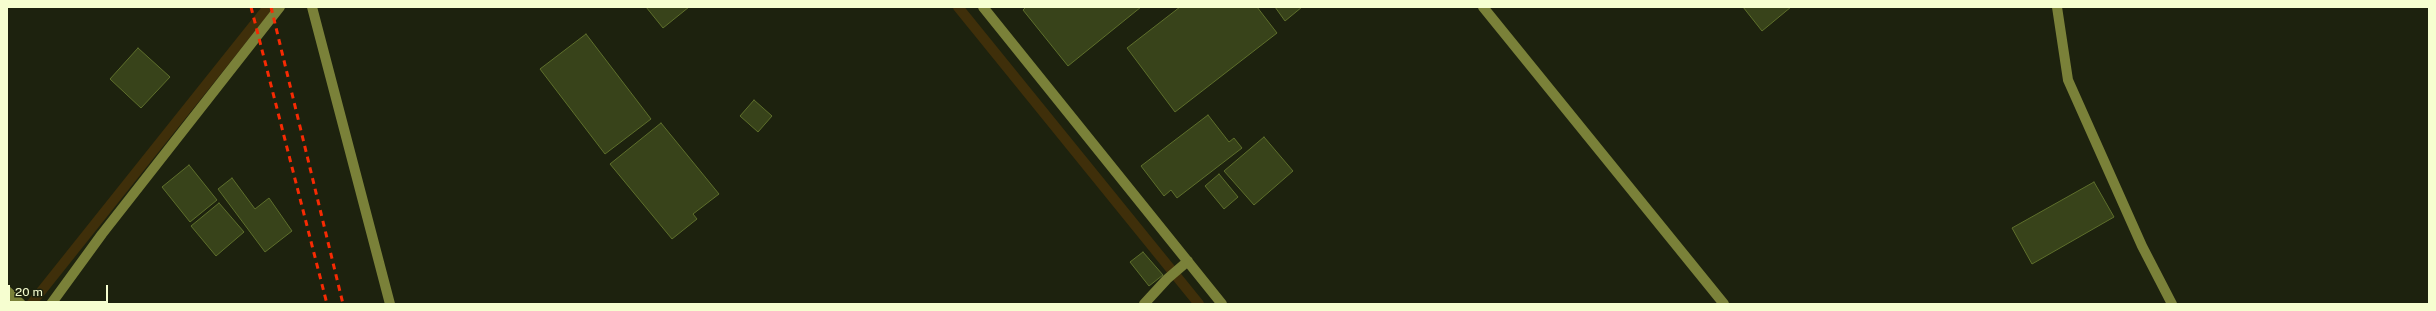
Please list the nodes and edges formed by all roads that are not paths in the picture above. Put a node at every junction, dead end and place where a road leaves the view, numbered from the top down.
1 (280, 7) edge
2 (312, 7) edge
3 (983, 7) edge
4 (1483, 7) edge
5 (2057, 7) edge
6 (1188, 261) junction
7 (7, 291) edge
8 (21, 304) edge
9 (51, 304) edge
10 (390, 304) edge
11 (1144, 304) edge
12 (1222, 304) edge
13 (1724, 304) edge
14 (2172, 304) edge

1 - 9 street
2 - 10 street
3 - 6 street
4 - 13 street
5 - 14 street
6 - 11 street
6 - 12 street
7 - 8 street

